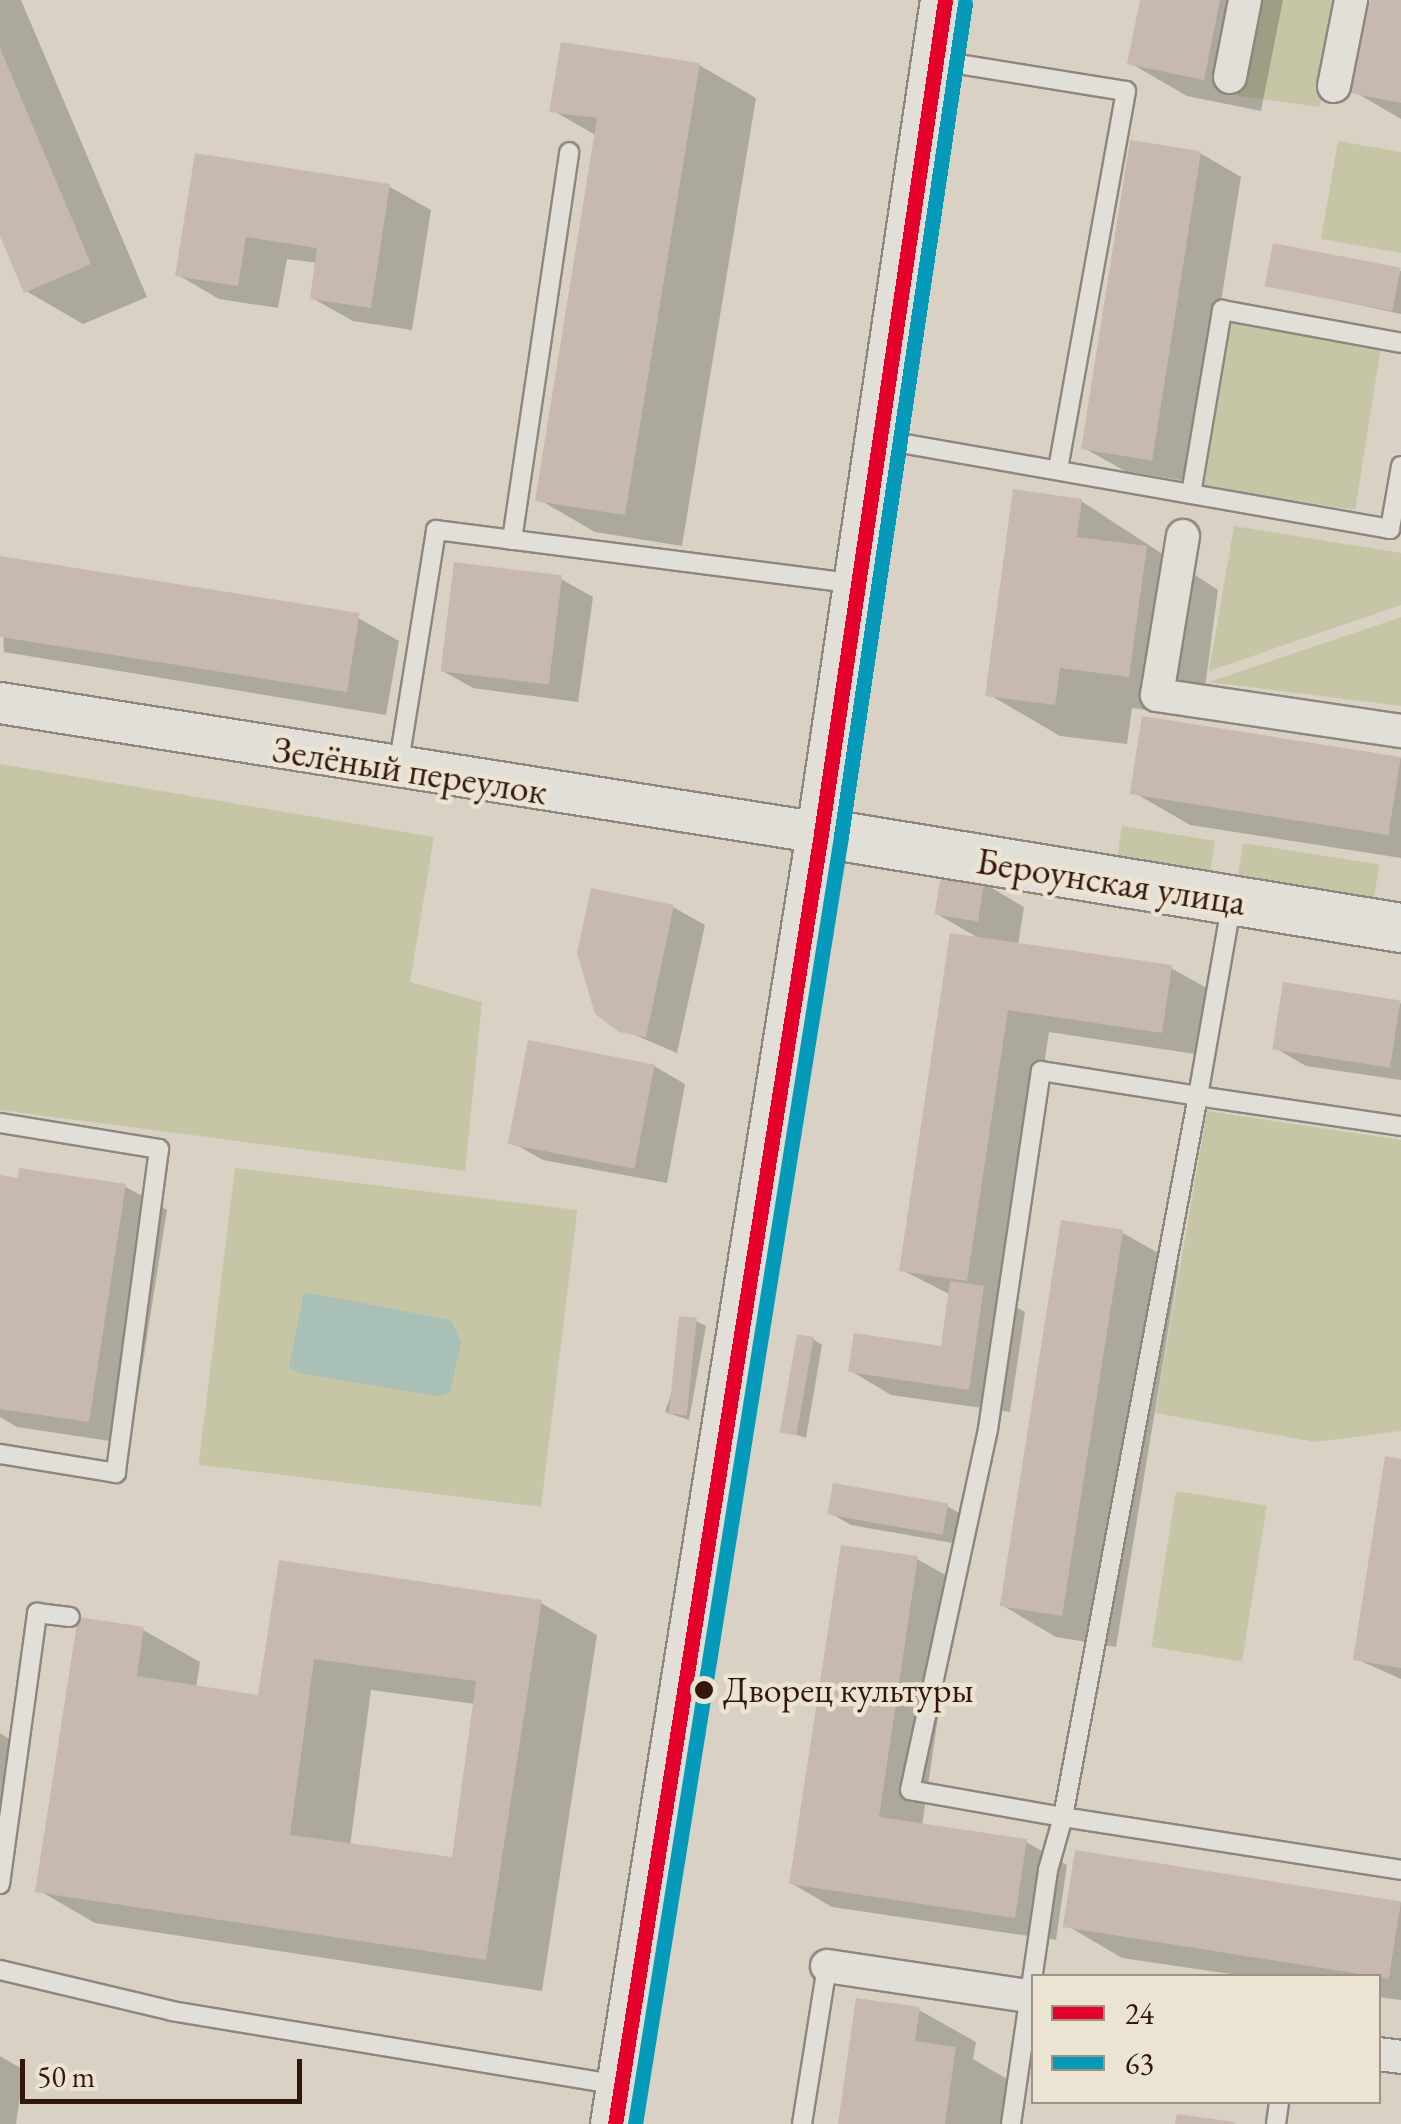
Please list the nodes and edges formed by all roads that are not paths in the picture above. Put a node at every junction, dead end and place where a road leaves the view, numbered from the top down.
1 (945, 0) edge
2 (1246, 0) edge
3 (1350, 0) edge
4 (936, 61) junction
5 (1230, 77) dead end
6 (1334, 86) dead end
7 (569, 152) dead end
8 (1401, 343) edge
9 (878, 439) junction
10 (1401, 466) edge
11 (1058, 470) junction
12 (1190, 494) junction
13 (1183, 536) dead end
14 (512, 540) junction
15 (856, 584) junction
16 (0, 702) edge
17 (1401, 731) edge
18 (398, 769) junction
19 (821, 833) junction
20 (1232, 900) junction
21 (1401, 928) edge
22 (1198, 1096) junction
23 (0, 1124) edge
24 (1401, 1126) edge
25 (0, 1454) edge
26 (70, 1617) dead end
27 (1063, 1816) junction
28 (1401, 1870) edge
29 (0, 1884) edge
30 (827, 1966) joint
31 (0, 1970) edge
32 (1034, 1974) edge
33 (1031, 1997) edge
34 (618, 2104) edge
35 (802, 2124) edge
36 (1012, 2124) edge

1 - 4 main road
2 - 5 street
3 - 6 street
4 - 9 main road
4 - 11 lane
7 - 14 lane
8 - 12 lane
9 - 11 lane
9 - 15 main road
10 - 12 lane
11 - 12 lane
13 - 17 street
14 - 15 lane
14 - 18 lane
15 - 19 main road
16 - 18 street, Зелёный переулок
18 - 19 street, Зелёный переулок
19 - 20 main road, Бероунская улица
19 - 34 main road
20 - 21 main road, Бероунская улица
20 - 22 lane
22 - 24 lane
22 - 27 lane
22 - 27 lane
23 - 25 lane
26 - 29 lane
27 - 28 lane
27 - 32 lane
30 - 33 street
30 - 35 lane
31 - 34 lane
33 - 36 lane

